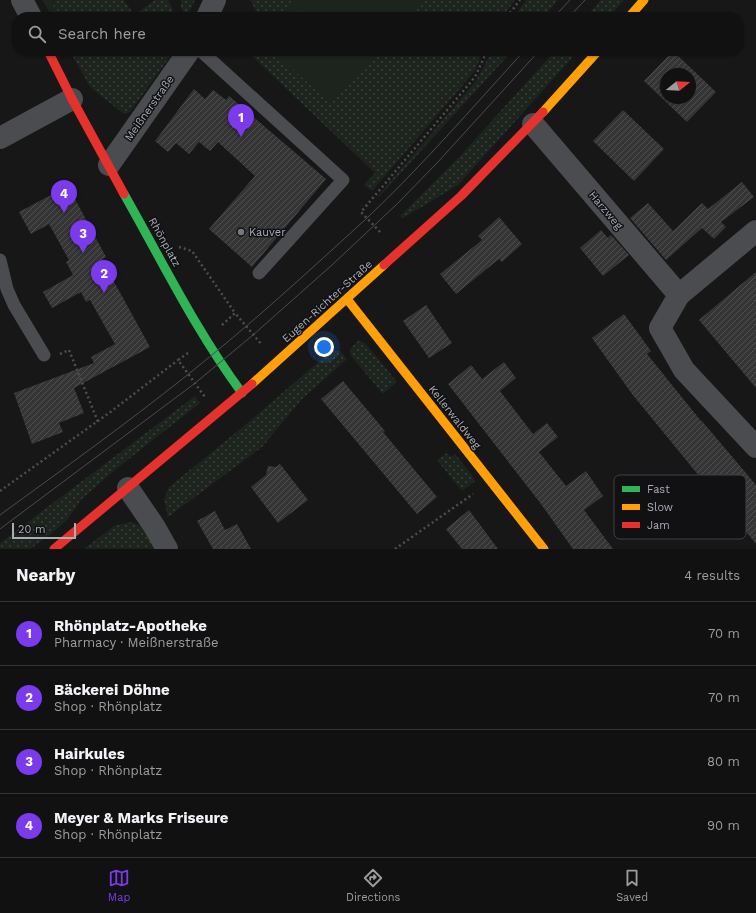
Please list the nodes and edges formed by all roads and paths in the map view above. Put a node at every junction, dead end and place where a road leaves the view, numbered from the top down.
1 (22, 0) edge
2 (215, 0) edge
3 (520, 0) edge
4 (644, 0) edge
5 (28, 12) edge
6 (210, 12) edge
7 (511, 12) edge
8 (633, 12) edge
9 (50, 56) edge
10 (185, 56) edge
11 (207, 56) edge
12 (485, 56) edge
13 (594, 56) edge
14 (72, 99) junction
15 (533, 124) junction
16 (0, 138) edge
17 (109, 165) junction
18 (756, 231) edge
19 (380, 232) dead end
20 (174, 245) dead end
21 (0, 260) edge
22 (259, 273) dead end
23 (679, 296) junction
24 (347, 299) junction
25 (235, 313) dead end
26 (44, 355) joint
27 (178, 360) dead end
28 (242, 393) junction
29 (98, 422) junction
30 (756, 447) edge
31 (491, 481) junction
32 (128, 488) junction
33 (0, 492) edge
34 (54, 549) edge
35 (167, 549) edge
36 (395, 549) edge
37 (544, 549) edge

1 - 5 street
2 - 6 street
3 - 7 path
4 - 8 main road
9 - 14 main road, Rhönplatz
10 - 17 street, Meißnerstraße
11 - 22 lane
12 - 19 path
13 - 15 main road, Eugen-Richter-Straße
14 - 16 street
14 - 17 main road, Rhönplatz
15 - 23 street, Harzweg
15 - 24 main road, Eugen-Richter-Straße
17 - 28 main road, Rhönplatz
18 - 23 street
20 - 25 path
21 - 26 lane
23 - 30 street
24 - 28 main road, Eugen-Richter-Straße
24 - 31 main road, Kellerwaldweg
26 - 29 path
27 - 29 path
28 - 32 main road, Eugen-Richter-Straße
29 - 33 path
31 - 36 path
31 - 37 main road, Kellerwaldweg
32 - 34 main road, Eugen-Richter-Straße
32 - 35 street

